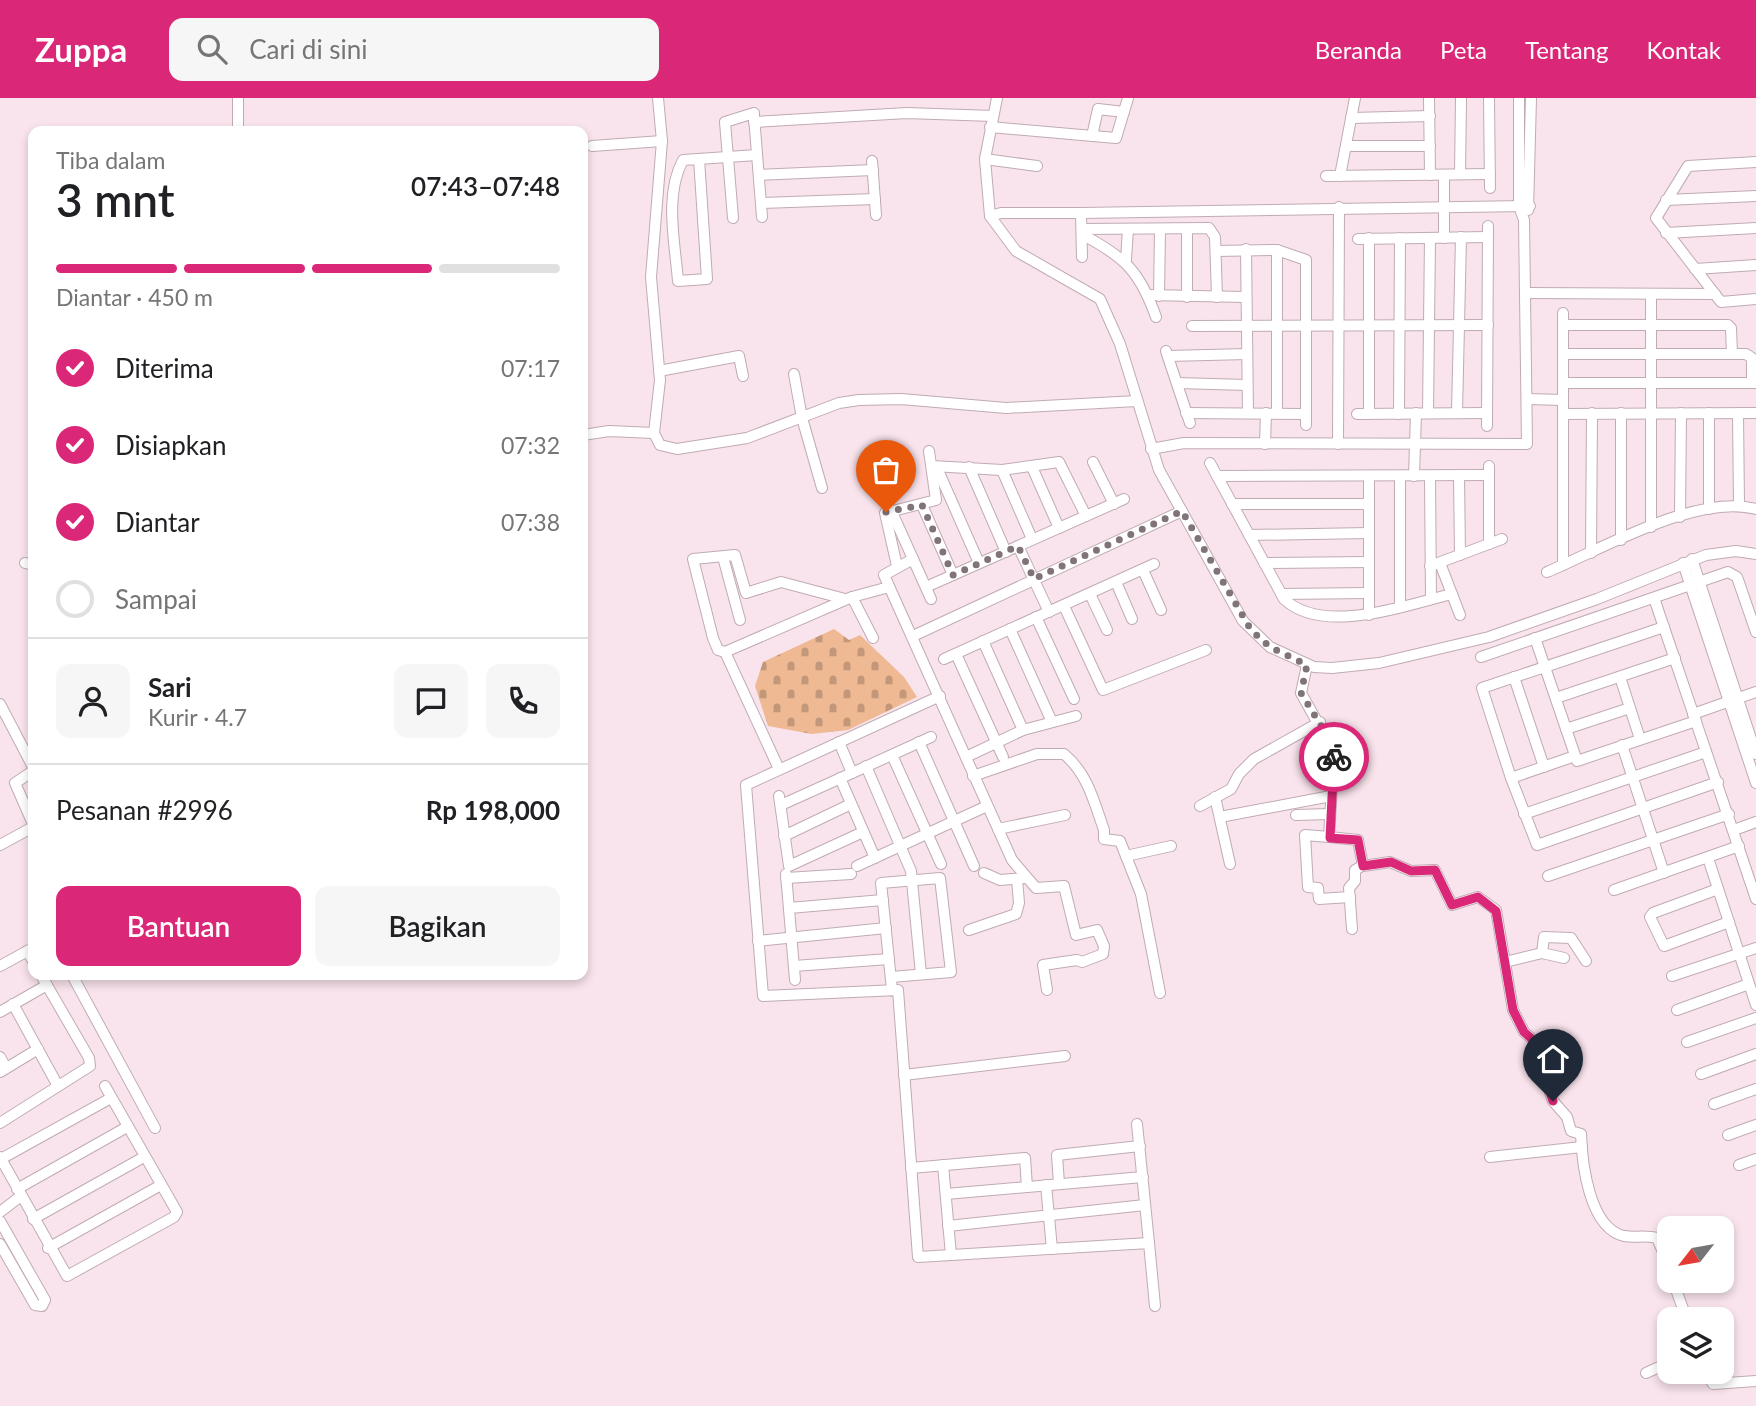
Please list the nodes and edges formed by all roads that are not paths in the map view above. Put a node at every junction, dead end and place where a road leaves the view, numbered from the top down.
1 (658, 98) edge
2 (997, 98) edge
3 (1128, 98) edge
4 (1355, 98) edge
5 (1429, 98) edge
6 (1461, 98) edge
7 (1489, 98) edge
8 (1519, 98) edge
9 (1531, 98) edge
10 (238, 107) edge
11 (1124, 112) junction
12 (754, 115) junction
13 (1430, 116) junction
14 (1351, 118) junction
15 (995, 124) junction
16 (238, 126) edge
17 (1092, 136) junction
18 (662, 141) junction
19 (592, 146) dead end
20 (1346, 146) junction
21 (1430, 146) junction
22 (757, 155) junction
23 (728, 157) junction
24 (699, 159) junction
25 (990, 160) junction
26 (1756, 162) edge
27 (1037, 166) dead end
28 (1460, 174) junction
29 (1490, 174) junction
30 (759, 175) junction
31 (1430, 175) junction
32 (1444, 175) junction
33 (1326, 176) dead end
34 (1340, 176) junction
35 (1490, 188) dead end
36 (1756, 196) edge
37 (874, 199) junction
38 (1666, 200) junction
39 (761, 203) junction
40 (1445, 206) junction
41 (1525, 206) junction
42 (1339, 207) junction
43 (1081, 213) junction
44 (876, 215) dead end
45 (994, 215) junction
46 (762, 217) dead end
47 (733, 218) dead end
48 (1488, 226) dead end
49 (1756, 228) edge
50 (1128, 229) junction
51 (1160, 229) junction
52 (1187, 229) junction
53 (1083, 232) junction
54 (1666, 233) junction
55 (1444, 237) junction
56 (1461, 237) junction
57 (1488, 237) junction
58 (1369, 238) junction
59 (1400, 238) junction
60 (1430, 238) junction
61 (1357, 239) dead end
62 (1246, 249) junction
63 (1277, 250) junction
64 (1216, 251) junction
65 (1082, 257) dead end
66 (1126, 260) junction
67 (1756, 265) edge
68 (1695, 268) junction
69 (1526, 293) junction
70 (1715, 294) junction
71 (1153, 295) junction
72 (1651, 295) junction
73 (1187, 297) junction
74 (1217, 297) junction
75 (1245, 297) junction
76 (1756, 299) edge
77 (1563, 313) dead end
78 (1156, 317) dead end
79 (1563, 325) junction
80 (1651, 325) junction
81 (1192, 326) dead end
82 (1247, 326) junction
83 (1277, 326) junction
84 (1306, 326) junction
85 (1339, 326) junction
86 (1369, 326) junction
87 (1399, 326) junction
88 (1429, 326) junction
89 (1459, 326) junction
90 (1488, 326) junction
91 (1247, 354) junction
92 (1563, 354) junction
93 (1651, 354) junction
94 (1732, 354) junction
95 (659, 371) junction
96 (794, 374) dead end
97 (743, 376) dead end
98 (1177, 383) junction
99 (1563, 383) junction
100 (1651, 383) junction
101 (1754, 383) edge
102 (1247, 384) junction
103 (1527, 399) junction
104 (1563, 400) junction
105 (1137, 401) junction
106 (1186, 413) junction
107 (1248, 413) junction
108 (1271, 413) junction
109 (1416, 413) junction
110 (1428, 413) junction
111 (1458, 413) junction
112 (1488, 413) junction
113 (1651, 413) junction
114 (1681, 413) junction
115 (1709, 413) junction
116 (1738, 413) junction
117 (1756, 413) edge
118 (1357, 414) dead end
119 (1369, 414) junction
120 (1399, 414) junction
121 (1563, 414) junction
122 (1592, 414) junction
123 (1621, 414) junction
124 (802, 418) junction
125 (1190, 423) dead end
126 (1487, 426) dead end
127 (654, 433) junction
128 (588, 434) edge
129 (1265, 444) junction
130 (1338, 444) junction
131 (1414, 444) junction
132 (1155, 448) junction
133 (929, 451) dead end
134 (1094, 461) dead end
135 (1210, 463) dead end
136 (934, 466) junction
137 (969, 467) junction
138 (1032, 467) junction
139 (1002, 470) junction
140 (1430, 475) junction
141 (1459, 475) junction
142 (1217, 476) junction
143 (1369, 476) junction
144 (1400, 476) junction
145 (1414, 476) junction
146 (822, 488) dead end
147 (1125, 499) dead end
148 (1114, 503) junction
149 (1232, 504) junction
150 (1369, 504) junction
151 (922, 505) junction
152 (1739, 505) junction
153 (1709, 509) junction
154 (1756, 509) edge
155 (891, 510) junction
156 (1182, 511) junction
157 (1086, 516) junction
158 (1680, 517) junction
159 (1651, 527) junction
160 (1059, 528) junction
161 (1369, 533) junction
162 (1249, 535) junction
163 (1032, 539) junction
164 (1502, 539) dead end
165 (1621, 540) junction
166 (1489, 544) junction
167 (1018, 546) junction
168 (1006, 552) junction
169 (1591, 553) junction
170 (1756, 554) edge
171 (1460, 555) junction
172 (723, 557) junction
173 (913, 559) junction
174 (1687, 561) junction
175 (1369, 562) junction
176 (979, 563) junction
177 (1264, 563) junction
178 (1154, 564) dead end
179 (1435, 564) junction
180 (1563, 565) junction
181 (897, 566) junction
182 (1143, 570) junction
183 (1547, 572) dead end
184 (953, 575) junction
185 (1034, 579) junction
186 (1116, 582) junction
187 (1695, 583) junction
188 (788, 584) junction
189 (889, 587) junction
190 (926, 587) junction
191 (1281, 593) junction
192 (1369, 593) junction
193 (1090, 594) junction
194 (1452, 594) junction
195 (848, 598) junction
196 (1654, 598) junction
197 (932, 599) dead end
198 (1431, 599) junction
199 (736, 605) junction
200 (1064, 606) junction
201 (1400, 607) junction
202 (1752, 609) edge
203 (1161, 610) dead end
204 (1049, 612) junction
205 (1460, 614) dead end
206 (1369, 615) junction
207 (1037, 617) junction
208 (1132, 618) dead end
209 (740, 620) dead end
210 (1664, 626) junction
211 (1010, 629) junction
212 (1107, 630) dead end
213 (1756, 632) edge
214 (913, 636) junction
215 (873, 638) dead end
216 (1535, 638) junction
217 (984, 641) junction
218 (1206, 650) dead end
219 (725, 652) junction
220 (956, 654) junction
221 (1481, 657) dead end
222 (1675, 658) junction
223 (944, 659) dead end
224 (1307, 665) junction
225 (1545, 667) junction
226 (1514, 677) junction
227 (1620, 677) junction
228 (1756, 692) edge
229 (940, 696) junction
230 (1556, 698) junction
231 (1074, 699) dead end
232 (1733, 700) junction
233 (0, 704) edge
234 (1630, 708) junction
235 (1076, 716) dead end
236 (1695, 717) junction
237 (1052, 722) junction
238 (1320, 722) junction
239 (1566, 729) junction
240 (1023, 730) junction
241 (931, 737) dead end
242 (1640, 739) junction
243 (839, 742) junction
244 (919, 742) junction
245 (997, 742) junction
246 (1622, 746) junction
247 (1706, 752) junction
248 (1756, 754) edge
249 (892, 755) junction
250 (1575, 756) junction
251 (966, 757) junction
252 (1003, 757) dead end
253 (28, 759) edge
254 (866, 766) junction
255 (1544, 767) junction
256 (779, 769) junction
257 (28, 772) edge
258 (852, 773) junction
259 (973, 776) junction
260 (1632, 777) junction
261 (839, 778) junction
262 (1511, 778) junction
263 (1718, 782) junction
264 (1756, 783) edge
265 (1331, 796) junction
266 (1216, 797) junction
267 (851, 804) junction
268 (987, 806) junction
269 (1200, 806) dead end
270 (1643, 809) junction
271 (1330, 814) junction
272 (1524, 814) junction
273 (1729, 814) junction
274 (28, 815) edge
275 (1296, 815) dead end
276 (1065, 816) dead end
277 (1220, 817) junction
278 (954, 821) junction
279 (1756, 822) edge
280 (28, 829) edge
281 (998, 829) junction
282 (1734, 830) junction
283 (863, 832) junction
284 (927, 834) junction
285 (784, 836) junction
286 (1329, 837) junction
287 (1653, 840) junction
288 (0, 845) edge
289 (901, 846) junction
290 (1171, 846) dead end
291 (1740, 846) junction
292 (1126, 856) junction
293 (875, 858) junction
294 (1708, 858) junction
295 (941, 864) dead end
296 (1230, 864) dead end
297 (975, 866) dead end
298 (1362, 866) junction
299 (984, 873) dead end
300 (1664, 873) junction
301 (1548, 876) dead end
302 (1021, 879) junction
303 (911, 880) junction
304 (1718, 889) junction
305 (1614, 890) dead end
306 (1350, 897) junction
307 (1756, 899) edge
308 (883, 900) junction
309 (789, 908) junction
310 (1729, 922) junction
311 (886, 928) junction
312 (1352, 929) dead end
313 (969, 930) dead end
314 (791, 937) junction
315 (758, 941) junction
316 (1756, 947) edge
317 (28, 950) edge
318 (1542, 953) junction
319 (1740, 953) junction
320 (1564, 958) dead end
321 (889, 959) junction
322 (1586, 961) dead end
323 (1504, 962) junction
324 (0, 966) edge
325 (794, 966) junction
326 (921, 974) junction
327 (1672, 976) dead end
328 (891, 977) junction
329 (44, 980) edge
330 (75, 980) edge
331 (795, 980) dead end
332 (1749, 984) junction
333 (47, 985) junction
334 (892, 990) junction
335 (1047, 990) dead end
336 (1160, 993) dead end
337 (13, 1004) junction
338 (1756, 1005) edge
339 (1676, 1010) dead end
340 (0, 1012) edge
341 (1756, 1018) edge
342 (1687, 1042) dead end
343 (38, 1049) junction
344 (1756, 1054) edge
345 (1065, 1056) dead end
346 (0, 1057) edge
347 (3, 1070) edge
348 (1701, 1074) dead end
349 (904, 1075) junction
350 (58, 1086) junction
351 (105, 1086) dead end
352 (1756, 1089) edge
353 (111, 1098) junction
354 (1714, 1104) dead end
355 (0, 1123) edge
356 (1137, 1124) dead end
357 (1756, 1125) edge
358 (127, 1127) junction
359 (155, 1128) dead end
360 (1728, 1135) dead end
361 (1140, 1146) junction
362 (1581, 1147) junction
363 (144, 1157) junction
364 (1490, 1157) dead end
365 (1, 1158) edge
366 (1756, 1159) edge
367 (943, 1165) junction
368 (1739, 1165) dead end
369 (911, 1168) junction
370 (1143, 1177) junction
371 (1059, 1184) junction
372 (161, 1185) junction
373 (1046, 1185) junction
374 (1027, 1187) junction
375 (19, 1193) junction
376 (946, 1194) junction
377 (1145, 1205) junction
378 (0, 1212) edge
379 (1049, 1213) junction
380 (33, 1219) junction
381 (0, 1221) edge
382 (948, 1226) junction
383 (1657, 1238) edge
384 (1149, 1243) junction
385 (0, 1244) edge
386 (48, 1248) junction
387 (1052, 1249) junction
388 (951, 1255) junction
389 (1155, 1306) dead end
390 (1657, 1368) edge
391 (1646, 1373) dead end
392 (1756, 1381) edge
393 (1734, 1383) edge

1 - 18 street
2 - 15 street
3 - 11 street
4 - 14 street
5 - 13 street
6 - 28 street
7 - 29 street
8 - 41 street
9 - 41 street
10 - 16 street
11 - 17 street
11 - 17 street
12 - 15 street
12 - 22 street
12 - 23 street
13 - 14 street
13 - 21 street
14 - 20 street
15 - 17 street
15 - 25 street
18 - 19 street
18 - 95 street
20 - 21 street
20 - 34 street
21 - 31 street
22 - 23 street
22 - 30 street
23 - 24 street
23 - 47 street
24 - 24 street
25 - 27 street
25 - 45 street
26 - 38 street
28 - 29 street
28 - 32 street
29 - 35 street
30 - 37 street
30 - 39 street
31 - 32 street
31 - 34 street
32 - 40 street
33 - 34 street
36 - 38 street
37 - 39 street
37 - 44 street
38 - 54 street
39 - 46 street
40 - 41 street
40 - 42 street
40 - 55 street
41 - 69 street
42 - 43 street
42 - 85 street
43 - 45 street
43 - 53 street
45 - 105 street
48 - 57 street
49 - 54 street
50 - 51 street
50 - 53 street
50 - 66 street
51 - 52 street
51 - 71 street
52 - 64 street
52 - 73 street
53 - 65 street
53 - 66 street
54 - 68 street
55 - 56 street
55 - 60 street
56 - 57 street
56 - 89 street
57 - 90 street
58 - 59 street
58 - 61 street
58 - 86 street
59 - 60 street
59 - 87 street
60 - 88 street
62 - 63 street
62 - 64 street
62 - 75 street
63 - 83 street
63 - 84 street
64 - 74 street
66 - 71 street
67 - 68 street
68 - 70 street
69 - 72 street
69 - 103 street
70 - 72 street
70 - 76 street
71 - 73 street
71 - 78 street
72 - 80 street
73 - 74 street
74 - 75 street
75 - 82 street
77 - 79 street
79 - 80 street
79 - 92 street
80 - 93 street
80 - 94 street
81 - 82 street
82 - 83 street
82 - 91 street
83 - 84 street
83 - 108 street
84 - 85 street
84 - 108 street
85 - 86 street
85 - 130 street
86 - 87 street
86 - 119 street
87 - 88 street
87 - 120 street
88 - 89 street
88 - 110 street
89 - 90 street
89 - 111 street
90 - 112 street
91 - 98 street
91 - 102 street
92 - 93 street
92 - 99 street
93 - 94 street
93 - 100 street
94 - 101 street
95 - 97 street
95 - 127 street
96 - 124 street
98 - 102 street
98 - 106 street
99 - 100 street
99 - 104 street
100 - 101 street
100 - 113 street
102 - 107 street
103 - 104 street
103 - 131 street
104 - 121 street
105 - 124 street
105 - 132 street
106 - 107 street
106 - 125 street
107 - 108 street
108 - 129 street
109 - 110 street
109 - 120 street
109 - 131 street
110 - 111 street
111 - 112 street
112 - 126 street
113 - 114 street
113 - 123 street
113 - 159 street
114 - 115 street
114 - 158 street
115 - 116 street
115 - 153 street
116 - 117 street
116 - 152 street
118 - 119 street
119 - 120 street
121 - 122 street
121 - 180 street
122 - 123 street
122 - 169 street
123 - 165 street
124 - 127 street
124 - 146 street
127 - 128 street
129 - 130 street
129 - 132 street
130 - 131 street
131 - 145 street
132 - 156 street
133 - 136 street
134 - 148 street
135 - 142 street
136 - 137 street
136 - 151 street
136 - 176 street
137 - 139 street
137 - 168 street
138 - 139 street
138 - 157 street
138 - 160 street
139 - 163 street
140 - 141 street
140 - 145 street
140 - 179 street
141 - 166 street
141 - 171 street
142 - 143 street
142 - 149 street
143 - 144 street
143 - 150 street
144 - 145 street
144 - 201 street
147 - 148 street
148 - 157 street
149 - 150 street
149 - 162 street
150 - 161 street
151 - 155 street
151 - 184 street
152 - 153 street
152 - 154 street
153 - 158 street
155 - 173 street
155 - 181 street
156 - 185 street
156 - 224 street
157 - 160 street
158 - 159 street
159 - 165 street
160 - 163 street
161 - 162 street
161 - 175 street
162 - 177 street
163 - 167 street
164 - 166 street
165 - 169 street
166 - 171 street
167 - 168 street
167 - 185 street
168 - 176 street
169 - 180 street
170 - 174 street
171 - 179 street
172 - 188 street
172 - 199 street
172 - 219 street
173 - 181 street
173 - 190 street
174 - 187 street
174 - 224 street
175 - 177 street
175 - 192 street
176 - 184 street
177 - 191 street
178 - 182 street
179 - 194 street
179 - 198 street
180 - 183 street
181 - 189 street
182 - 186 street
182 - 203 street
184 - 190 street
185 - 204 street
185 - 214 street
186 - 193 street
186 - 208 street
187 - 196 street
187 - 202 street
187 - 232 street
188 - 195 street
188 - 199 street
189 - 195 street
189 - 214 street
190 - 197 street
191 - 192 street
191 - 206 street
192 - 206 street
193 - 200 street
193 - 212 street
194 - 198 street
194 - 205 street
195 - 215 street
195 - 219 street
196 - 210 street
196 - 216 street
198 - 201 street
199 - 209 street
200 - 204 street
200 - 218 street
201 - 206 street
202 - 213 street
204 - 207 street
207 - 211 street
207 - 231 street
210 - 222 street
210 - 225 street
211 - 217 street
211 - 237 street
214 - 229 street
216 - 221 street
216 - 225 street
217 - 220 street
217 - 240 street
219 - 256 street
220 - 223 street
220 - 245 street
222 - 227 street
222 - 236 street
224 - 238 street
225 - 226 street
225 - 230 street
226 - 255 street
226 - 262 street
227 - 230 street
227 - 234 street
228 - 232 street
229 - 243 street
229 - 251 street
230 - 239 street
232 - 236 street
232 - 248 street
232 - 264 street
233 - 253 street
234 - 239 street
234 - 242 street
235 - 237 street
236 - 242 street
236 - 247 street
237 - 240 street
238 - 265 street
238 - 266 street
239 - 250 street
240 - 245 street
241 - 244 street
242 - 246 street
243 - 256 street
243 - 258 street
244 - 249 street
244 - 278 street
245 - 251 street
245 - 252 street
246 - 250 street
246 - 260 street
247 - 260 street
247 - 263 street
249 - 254 street
249 - 284 street
250 - 255 street
251 - 259 street
254 - 258 street
254 - 289 street
255 - 262 street
256 - 315 street
257 - 274 street
258 - 261 street
259 - 268 street
259 - 292 street
260 - 270 street
260 - 272 street
261 - 267 street
261 - 285 street
262 - 272 street
263 - 270 street
263 - 273 street
265 - 271 street
265 - 277 street
266 - 269 street
266 - 277 street
267 - 283 street
267 - 285 street
268 - 278 street
268 - 281 street
270 - 272 street
270 - 287 street
271 - 275 street
271 - 286 street
273 - 282 street
273 - 287 street
276 - 281 street
277 - 296 street
278 - 284 street
278 - 297 street
279 - 282 street
280 - 288 street
281 - 302 street
282 - 291 street
283 - 285 street
283 - 293 street
284 - 289 street
284 - 295 street
286 - 298 street
286 - 306 street
287 - 300 street
287 - 301 street
289 - 293 street
289 - 303 street
290 - 292 street
291 - 294 street
291 - 307 street
292 - 336 street
293 - 309 street
294 - 300 street
294 - 304 street
298 - 306 street
298 - 323 street
299 - 302 street
300 - 305 street
302 - 313 street
302 - 335 street
303 - 308 street
303 - 326 street
303 - 326 street
304 - 310 street
304 - 310 street
306 - 312 street
308 - 309 street
308 - 311 street
309 - 314 street
310 - 319 street
311 - 314 street
311 - 321 street
314 - 315 street
314 - 325 street
315 - 334 street
316 - 319 street
317 - 324 street
318 - 320 street
318 - 322 street
318 - 323 street
319 - 327 street
319 - 332 street
321 - 325 street
321 - 328 street
323 - 362 street
325 - 331 street
326 - 328 street
328 - 334 street
329 - 333 street
330 - 359 street
332 - 338 street
332 - 339 street
333 - 337 street
333 - 350 street
334 - 349 street
337 - 340 street
337 - 343 street
341 - 342 street
343 - 347 street
343 - 350 street
344 - 348 street
345 - 349 street
346 - 347 street
349 - 369 street
350 - 355 street
351 - 353 street
352 - 354 street
353 - 358 street
353 - 365 street
356 - 361 street
357 - 360 street
358 - 363 street
358 - 375 street
361 - 370 street
361 - 371 street
362 - 364 street
362 - 383 street
363 - 372 street
363 - 380 street
365 - 375 street
366 - 368 street
367 - 369 street
367 - 374 street
367 - 376 street
369 - 388 street
370 - 371 street
370 - 377 street
371 - 373 street
372 - 386 street
372 - 386 street
373 - 374 street
373 - 379 street
374 - 376 street
375 - 378 street
375 - 380 street
376 - 382 street
377 - 379 street
377 - 384 street
379 - 382 street
379 - 387 street
380 - 386 street
381 - 385 street
382 - 388 street
384 - 387 street
384 - 389 street
387 - 388 street
390 - 391 street
392 - 393 street

